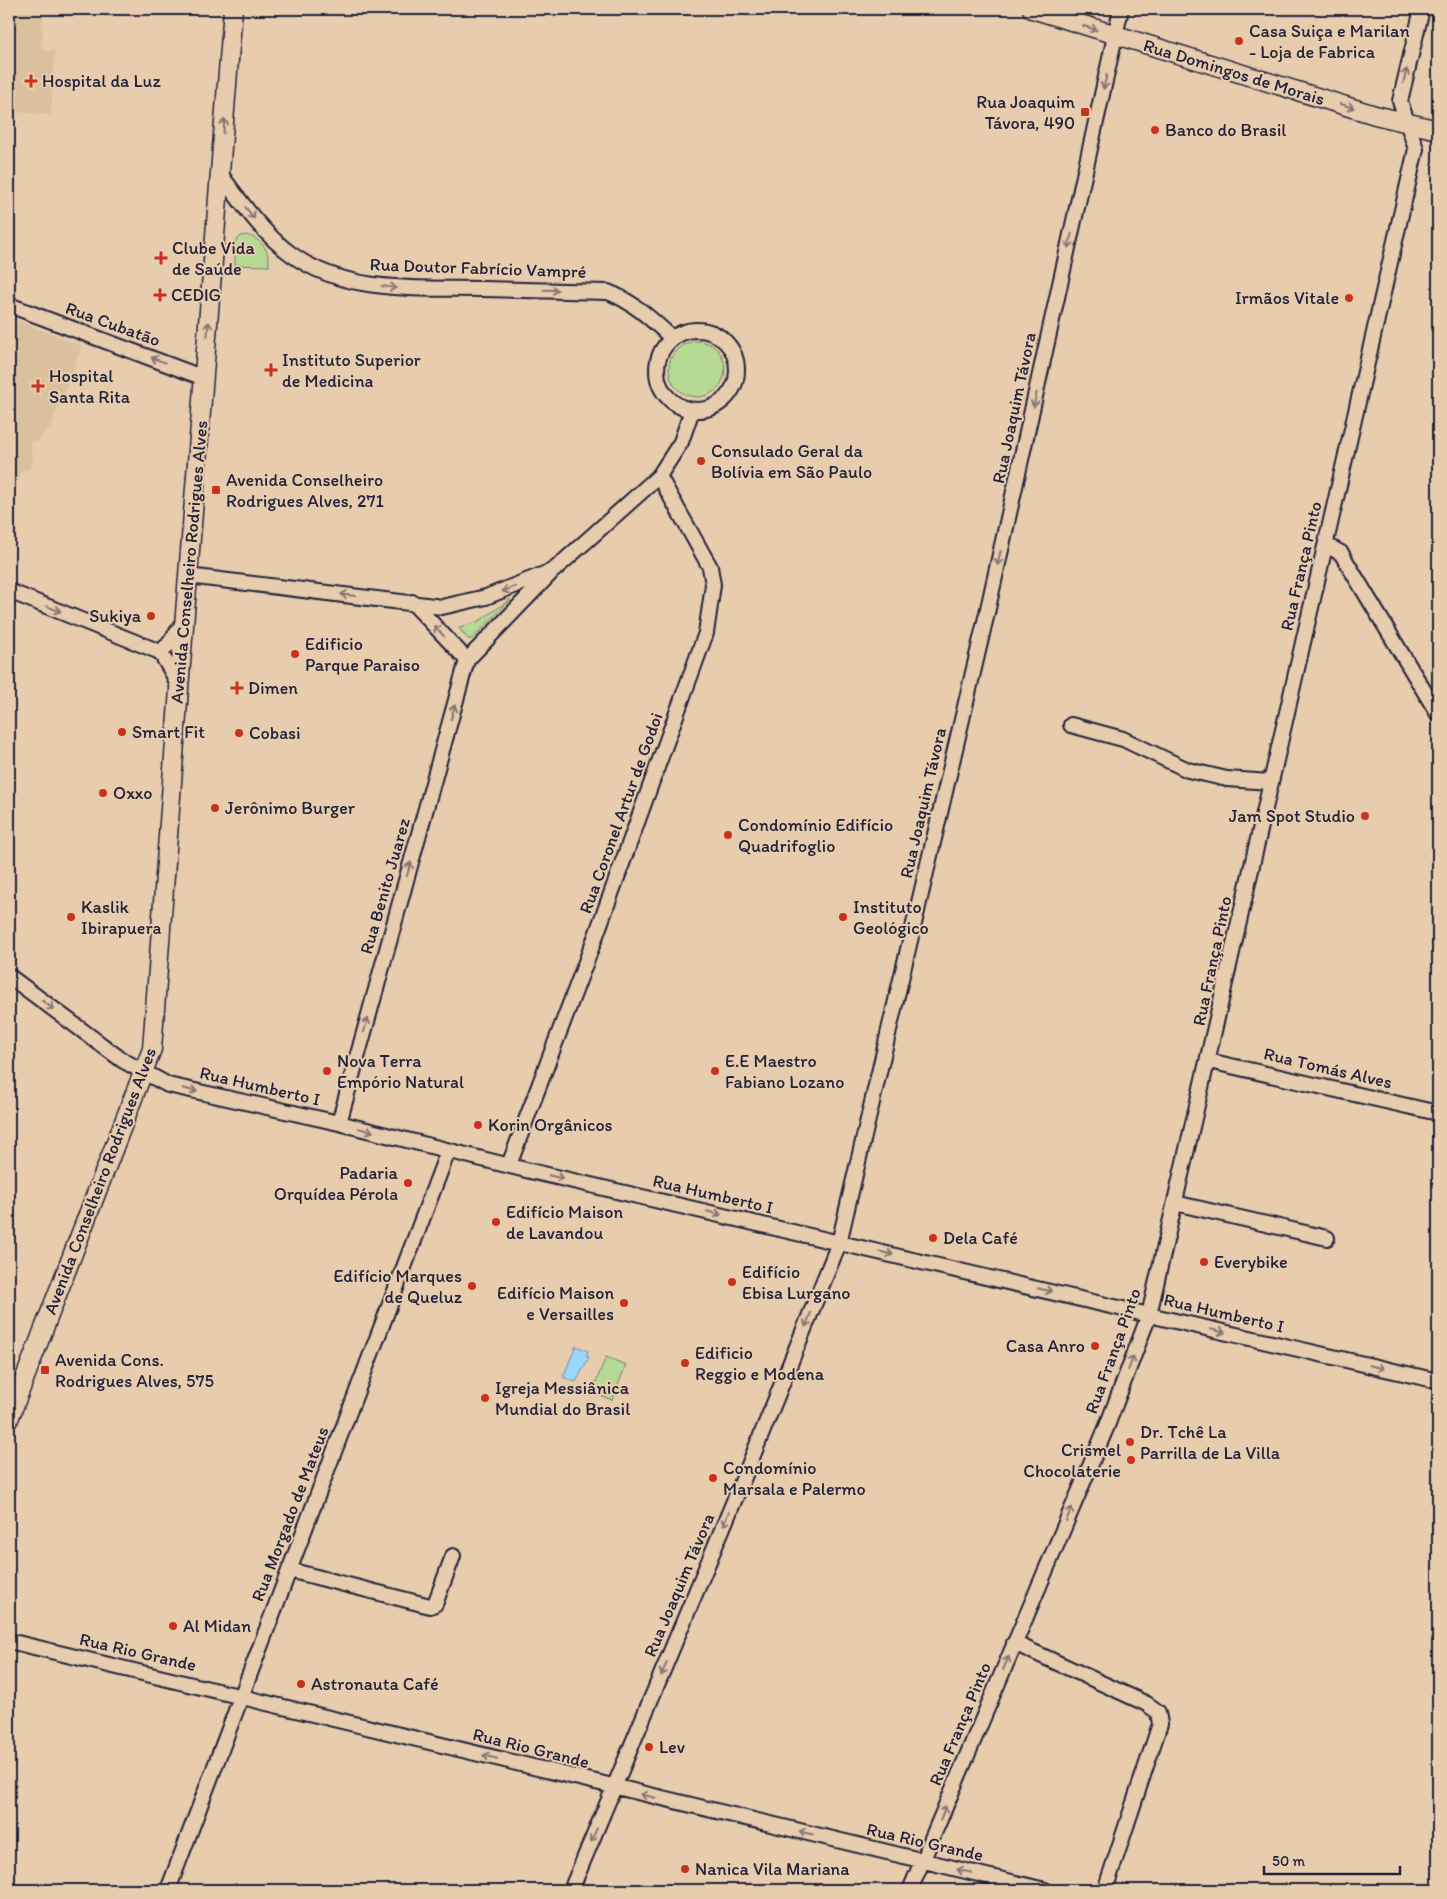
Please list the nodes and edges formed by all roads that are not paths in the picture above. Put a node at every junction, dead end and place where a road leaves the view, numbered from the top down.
1 (233, 9) edge
2 (1032, 9) edge
3 (1121, 9) edge
4 (1422, 9) edge
5 (1116, 35) junction
6 (1407, 123) junction
7 (1438, 130) edge
8 (220, 174) junction
9 (9, 305) edge
10 (672, 338) junction
11 (204, 378) junction
12 (692, 410) junction
13 (658, 476) junction
14 (1326, 545) junction
15 (554, 570) junction
16 (188, 576) junction
17 (9, 591) edge
18 (412, 602) junction
19 (184, 621) junction
20 (160, 652) junction
21 (467, 660) junction
22 (179, 689) junction
23 (1438, 714) edge
24 (1071, 725) dead end
25 (1270, 782) junction
26 (9, 976) edge
27 (1209, 1061) junction
28 (145, 1073) junction
29 (1438, 1113) edge
30 (339, 1123) junction
31 (448, 1150) junction
32 (509, 1165) junction
33 (1175, 1203) junction
34 (1327, 1238) dead end
35 (839, 1242) junction
36 (1150, 1315) junction
37 (1438, 1381) edge
38 (9, 1419) edge
39 (453, 1556) dead end
40 (289, 1570) junction
41 (9, 1641) edge
42 (1014, 1643) junction
43 (242, 1696) junction
44 (614, 1788) junction
45 (922, 1860) junction
46 (168, 1890) edge
47 (571, 1890) edge
48 (910, 1890) edge
49 (1045, 1890) edge
50 (1105, 1890) edge

8 -> 1 street, Avenida Conselheiro Rodrigues Alves
2 -> 5 street, Rua Domingos de Morais
3 - 5 street, Rua Joaquim Távora
6 -> 4 street, Rua França Pinto
5 -> 6 street, Rua Domingos de Morais
5 -> 35 street, Rua Joaquim Távora
6 - 7 street, Rua Domingos de Morais
6 - 14 street, Rua França Pinto
8 -> 10 street, Rua Doutor Fabrício Vampré
11 -> 8 street, Avenida Conselheiro Rodrigues Alves
11 -> 9 street, Rua Cubatão
10 - 12 street
10 - 12 street
11 - 16 street, Avenida Conselheiro Rodrigues Alves
12 - 13 street
13 - 15 street
13 - 32 street, Rua Coronel Artur de Godoi
14 - 23 street
14 - 25 street, Rua França Pinto
15 -> 18 street
15 - 21 street
18 -> 16 street
16 - 19 street, Avenida Conselheiro Rodrigues Alves
17 -> 20 street
21 -> 18 street
19 - 20 street
19 - 22 street, Avenida Conselheiro Rodrigues Alves
20 - 22 street
30 -> 21 street, Rua Benito Juarez
22 - 28 street, Avenida Conselheiro Rodrigues Alves
24 - 25 street
25 - 27 street, Rua França Pinto
26 -> 28 street, Rua Humberto I
27 - 29 street, Rua Tomás Alves
27 - 33 street, Rua França Pinto
28 -> 30 street, Rua Humberto I
28 - 38 street, Avenida Conselheiro Rodrigues Alves
30 -> 31 street, Rua Humberto I
31 - 32 street, Rua Humberto I
31 - 40 street, Rua Morgado de Mateus
32 -> 35 street, Rua Humberto I
33 - 34 street
33 - 36 street, Rua França Pinto
35 -> 36 street, Rua Humberto I
35 -> 44 street, Rua Joaquim Távora
36 -> 37 street, Rua Humberto I
42 -> 36 street, Rua França Pinto
39 - 40 street
40 - 43 street, Rua Morgado de Mateus
41 - 43 street, Rua Rio Grande
45 -> 42 street, Rua França Pinto
42 - 50 street
44 -> 43 street, Rua Rio Grande
43 - 46 street, Rua Morgado de Mateus
45 -> 44 street, Rua Rio Grande
44 -> 47 street, Rua Joaquim Távora
45 - 48 street, Rua França Pinto
49 -> 45 street, Rua Rio Grande

